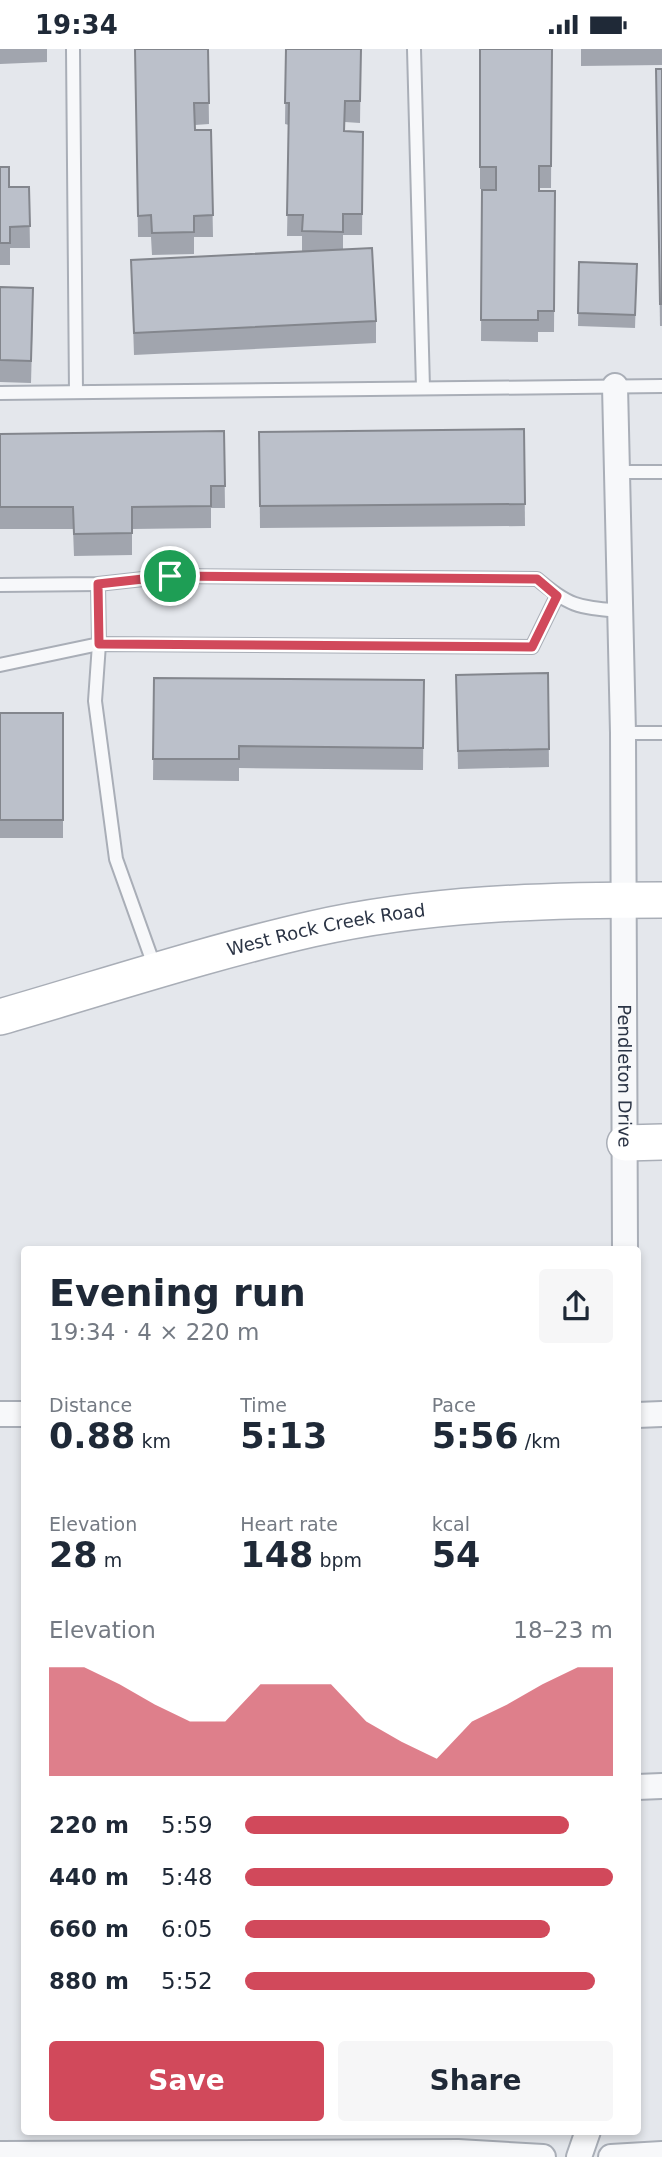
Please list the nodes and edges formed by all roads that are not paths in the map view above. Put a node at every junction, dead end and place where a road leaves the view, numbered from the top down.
1 (73, 49) edge
2 (414, 49) edge
3 (615, 386) junction
4 (662, 386) edge
5 (423, 389) junction
6 (76, 392) junction
7 (0, 393) edge
8 (617, 471) junction
9 (662, 471) edge
10 (98, 584) junction
11 (0, 585) edge
12 (557, 596) junction
13 (621, 611) junction
14 (99, 644) junction
15 (0, 665) edge
16 (623, 733) junction
17 (662, 733) edge
18 (624, 900) junction
19 (662, 900) edge
20 (156, 971) junction
21 (0, 1017) edge
22 (662, 1142) edge
23 (625, 1143) junction
24 (625, 1246) edge
25 (0, 1414) edge
26 (21, 1414) edge
27 (662, 1414) edge
28 (641, 1415) edge
29 (662, 1786) edge
30 (641, 1787) edge
31 (587, 2135) edge
32 (0, 2154) edge
33 (662, 2154) edge
34 (543, 2157) edge
35 (579, 2157) edge
36 (611, 2157) edge

1 - 6 lane
2 - 5 lane
3 - 4 lane
3 - 5 lane
3 - 8 street, Pendleton Drive
5 - 6 lane
6 - 7 lane
8 - 9 lane
8 - 13 street, Pendleton Drive
10 - 11 lane
10 - 12 lane
10 - 14 lane
12 - 13 lane
12 - 14 lane
13 - 16 street, Pendleton Drive
14 - 15 lane
14 - 20 lane
16 - 17 lane
16 - 18 street, Pendleton Drive
18 - 19 main road, West Rock Creek Road
18 - 20 main road, West Rock Creek Road
18 - 23 street, Pendleton Drive
20 - 21 main road, West Rock Creek Road
22 - 23 main road
23 - 24 street, Pendleton Drive
25 - 26 street
27 - 28 street
29 - 30 street
31 - 35 street
32 - 34 street
33 - 36 street

